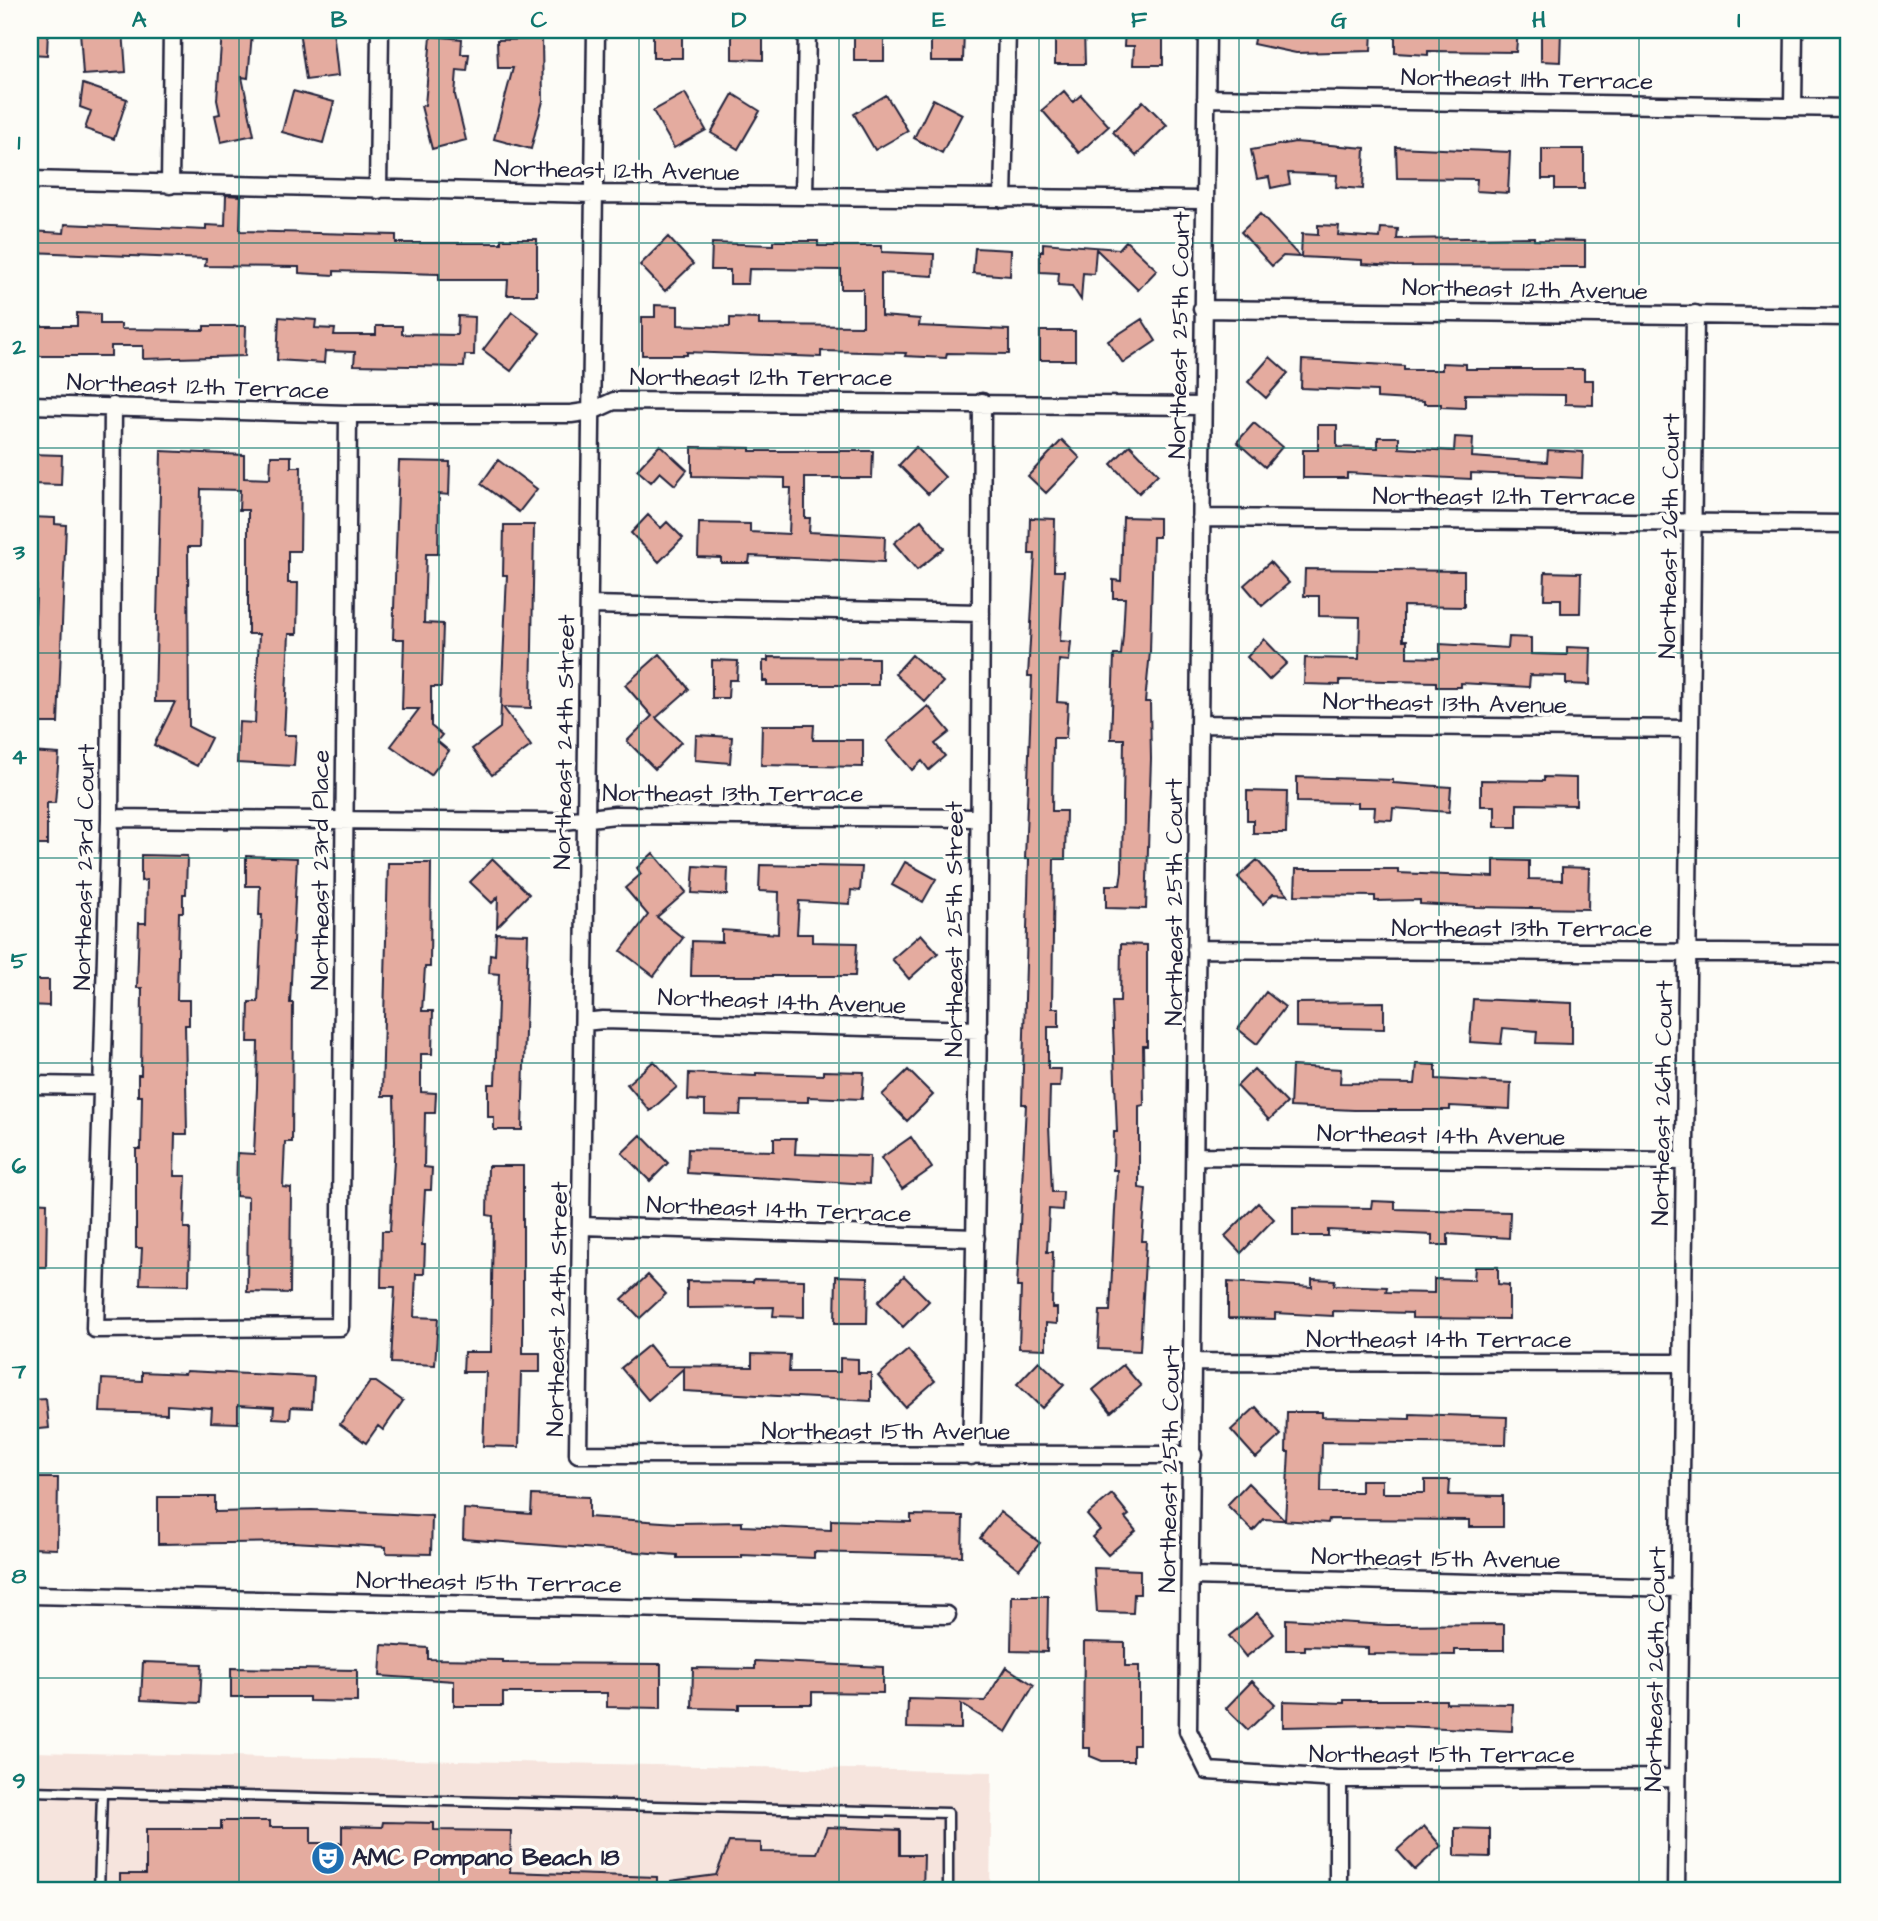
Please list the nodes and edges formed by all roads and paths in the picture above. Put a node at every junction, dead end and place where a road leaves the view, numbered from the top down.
1 (172, 30) edge
2 (380, 30) edge
3 (596, 30) edge
4 (807, 30) edge
5 (1007, 30) edge
6 (1207, 30) edge
7 (1794, 30) edge
8 (1206, 98) junction
9 (1793, 107) junction
10 (1848, 108) edge
11 (30, 180) edge
12 (170, 185) junction
13 (378, 190) junction
14 (594, 194) junction
15 (804, 196) junction
16 (1003, 199) junction
17 (1204, 200) junction
18 (1202, 309) junction
19 (1695, 314) junction
20 (1848, 317) edge
21 (982, 402) junction
22 (30, 405) edge
23 (113, 406) junction
24 (1202, 406) junction
25 (592, 411) junction
26 (348, 414) junction
27 (1201, 519) junction
28 (1692, 521) junction
29 (1848, 524) edge
30 (589, 605) junction
31 (981, 612) junction
32 (1199, 724) junction
33 (1690, 729) junction
34 (587, 817) junction
35 (110, 818) junction
36 (977, 818) junction
37 (344, 820) junction
38 (1196, 949) junction
39 (1687, 952) junction
40 (1848, 954) edge
41 (584, 1022) junction
42 (979, 1030) junction
43 (30, 1085) edge
44 (102, 1086) junction
45 (1197, 1156) junction
46 (1685, 1161) junction
47 (582, 1226) junction
48 (976, 1238) junction
49 (95, 1329) joint
50 (1195, 1362) junction
51 (1682, 1363) junction
52 (578, 1454) joint
53 (1193, 1455) junction
54 (971, 1456) junction
55 (1191, 1576) junction
56 (1679, 1588) junction
57 (30, 1595) edge
58 (947, 1615) dead end
59 (1208, 1771) joint
60 (1677, 1778) junction
61 (1338, 1779) junction
62 (30, 1791) edge
63 (102, 1793) junction
64 (99, 1891) edge
65 (947, 1891) edge
66 (1338, 1891) edge
67 (1676, 1891) edge

1 - 12 street
2 - 13 street
3 - 14 street, Northeast 24th Street
4 - 15 street
5 - 16 street
6 - 8 street, Northeast 25th Court
7 - 9 street
8 - 9 street, Northeast 11th Terrace
8 - 17 street, Northeast 25th Court
9 - 10 street, Northeast 11th Terrace
11 - 12 street, Northeast 12th Avenue
12 - 13 street, Northeast 12th Avenue
13 - 14 street, Northeast 12th Avenue
14 - 15 street, Northeast 12th Avenue
14 - 25 street, Northeast 24th Street
15 - 16 street, Northeast 12th Avenue
16 - 17 street, Northeast 12th Avenue
17 - 18 street, Northeast 25th Court
18 - 19 street, Northeast 12th Avenue
18 - 24 street, Northeast 25th Court
19 - 20 street, Northeast 12th Avenue
19 - 28 street, Northeast 26th Court
21 - 24 street, Northeast 12th Terrace
21 - 25 street, Northeast 12th Terrace
21 - 31 street, Northeast 25th Street
22 - 23 street, Northeast 12th Terrace
23 - 26 street, Northeast 12th Terrace
23 - 35 street, Northeast 23rd Court
24 - 27 street, Northeast 25th Court
25 - 26 street, Northeast 12th Terrace
25 - 30 street, Northeast 24th Street
26 - 37 street, Northeast 23rd Place
27 - 28 street, Northeast 12th Terrace
27 - 32 street, Northeast 25th Court
28 - 29 street, Northeast 12th Terrace
28 - 33 street, Northeast 26th Court
30 - 31 street
30 - 34 street, Northeast 24th Street
31 - 36 street, Northeast 25th Street
32 - 33 street, Northeast 13th Avenue
32 - 38 street, Northeast 25th Court
33 - 39 street, Northeast 26th Court
34 - 36 street, Northeast 13th Terrace
34 - 37 street, Northeast 13th Terrace
34 - 41 street, Northeast 24th Street
35 - 37 street, Northeast 13th Terrace
35 - 44 street, Northeast 23rd Court
36 - 42 street, Northeast 25th Street
37 - 49 street, Northeast 23rd Place
38 - 39 street, Northeast 13th Terrace
38 - 45 street, Northeast 25th Court
39 - 40 street, Northeast 13th Terrace
39 - 46 street, Northeast 26th Court
41 - 42 street, Northeast 14th Avenue
41 - 47 street, Northeast 24th Street
42 - 48 street, Northeast 25th Street
43 - 44 street
44 - 49 street, Northeast 23rd Court
45 - 46 street, Northeast 14th Avenue
45 - 50 street, Northeast 25th Court
46 - 51 street, Northeast 26th Court
47 - 48 street, Northeast 14th Terrace
47 - 52 street, Northeast 24th Street
48 - 54 street, Northeast 25th Street
50 - 51 street, Northeast 14th Terrace
50 - 53 street, Northeast 25th Court
51 - 56 street, Northeast 26th Court
52 - 54 street, Northeast 15th Avenue
53 - 54 street, Northeast 15th Avenue
53 - 55 street, Northeast 25th Court
55 - 56 street, Northeast 15th Avenue
55 - 59 street, Northeast 25th Court
56 - 60 street, Northeast 26th Court
57 - 58 street, Northeast 15th Terrace
59 - 61 street, Northeast 15th Terrace
60 - 61 street, Northeast 15th Terrace
60 - 67 street, Northeast 26th Court
61 - 66 street
62 - 63 lane
63 - 64 lane
63 - 65 lane

